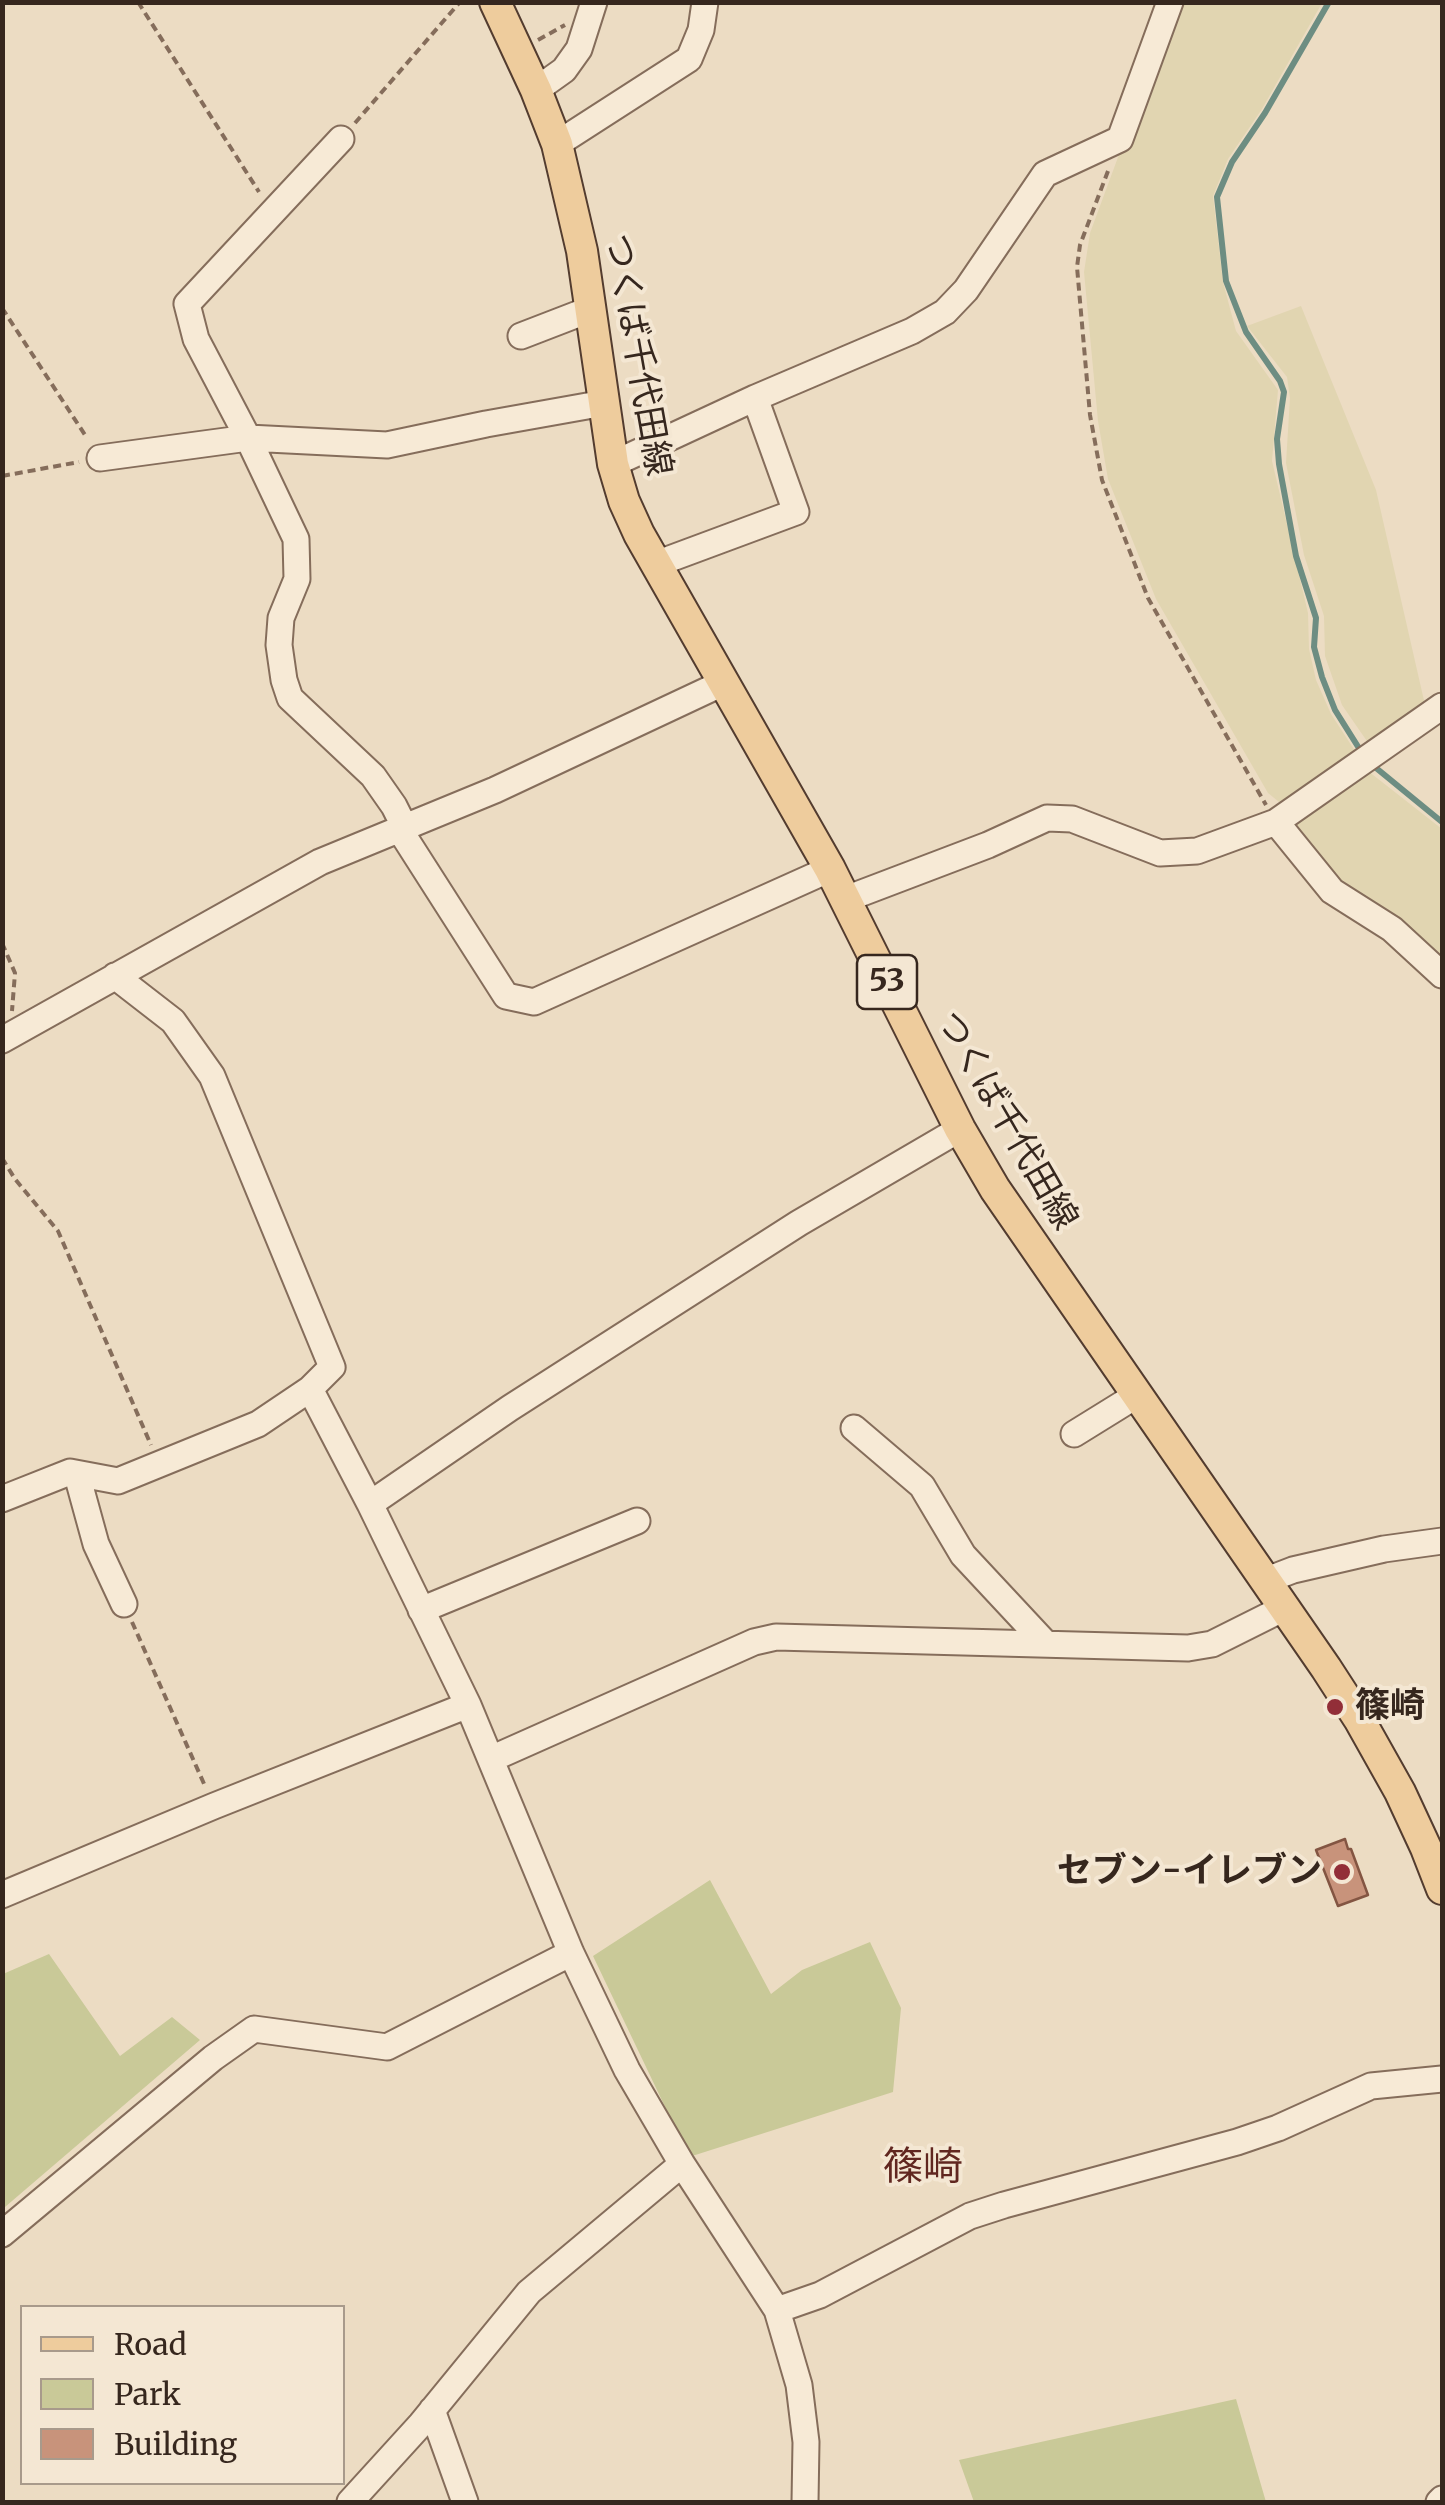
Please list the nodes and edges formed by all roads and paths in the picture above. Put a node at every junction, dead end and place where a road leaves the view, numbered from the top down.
1 (138, 2) edge
2 (460, 2) edge
3 (494, 2) edge
4 (594, 2) edge
5 (704, 2) edge
6 (1170, 2) edge
7 (564, 25) dead end
8 (530, 45) dead end
9 (536, 90) junction
10 (1120, 138) junction
11 (341, 139) joint
12 (557, 144) junction
13 (272, 214) junction
14 (2, 308) edge
15 (591, 310) junction
16 (521, 336) dead end
17 (755, 398) junction
18 (604, 403) junction
19 (248, 438) junction
20 (100, 458) junction
21 (613, 464) junction
22 (2, 476) edge
23 (656, 564) junction
24 (725, 682) junction
25 (1442, 706) edge
26 (1276, 822) junction
27 (405, 828) junction
28 (830, 869) junction
29 (846, 899) junction
30 (2, 944) edge
31 (1442, 974) edge
32 (115, 976) junction
33 (6, 1038) edge
34 (960, 1129) junction
35 (2, 1158) edge
36 (310, 1389) junction
37 (1137, 1395) junction
38 (854, 1428) dead end
39 (1074, 1434) dead end
40 (159, 1464) junction
41 (77, 1475) junction
42 (2, 1498) edge
43 (370, 1504) junction
44 (637, 1521) dead end
45 (1442, 1540) edge
46 (1268, 1580) junction
47 (124, 1604) joint
48 (1286, 1607) junction
49 (421, 1610) junction
50 (1046, 1644) junction
51 (468, 1704) junction
52 (491, 1758) junction
53 (214, 1806) junction
54 (1442, 1889) edge
55 (2, 1895) edge
56 (571, 1954) junction
57 (1442, 2079) edge
58 (682, 2164) junction
59 (2, 2234) edge
60 (777, 2310) junction
61 (432, 2410) junction
62 (350, 2502) edge
63 (465, 2502) edge
64 (805, 2502) edge

1 - 13 path
2 - 11 path
3 - 9 main road, つくば千代田線 / 53
4 - 9 street
5 - 12 street
6 - 10 street
7 - 8 path
9 - 12 main road, つくば千代田線 / 53
10 - 17 street
10 - 26 path
11 - 13 street
12 - 15 main road, つくば千代田線 / 53
13 - 19 street
14 - 20 path
15 - 16 street
15 - 18 main road, つくば千代田線 / 53
17 - 21 street
17 - 23 street
18 - 19 street
18 - 21 main road, つくば千代田線 / 53
19 - 20 street
19 - 27 street
20 - 22 path
21 - 23 main road, つくば千代田線 / 53
23 - 24 main road, つくば千代田線 / 53
24 - 27 street
24 - 28 main road, つくば千代田線 / 53
25 - 26 street
26 - 29 street
26 - 31 street
27 - 28 street
27 - 32 street
28 - 29 main road, つくば千代田線 / 53
29 - 34 main road, つくば千代田線 / 53
30 - 33 path
32 - 33 street
32 - 36 street
34 - 37 main road, つくば千代田線 / 53
34 - 43 street
35 - 40 path
36 - 40 street
36 - 43 street
37 - 39 street
37 - 46 main road, つくば千代田線 / 53
38 - 50 street
40 - 41 street
41 - 42 street
41 - 47 street
43 - 49 street
44 - 49 street
45 - 46 street
46 - 48 main road, つくば千代田線 / 53
47 - 53 path
48 - 50 street
48 - 54 main road, つくば千代田線 / 53
49 - 51 street
50 - 52 street
51 - 52 street
51 - 53 street
52 - 56 street
53 - 55 street
56 - 58 street
56 - 59 street
57 - 60 street
58 - 60 street
58 - 61 street
60 - 64 street
61 - 62 street
61 - 63 street

